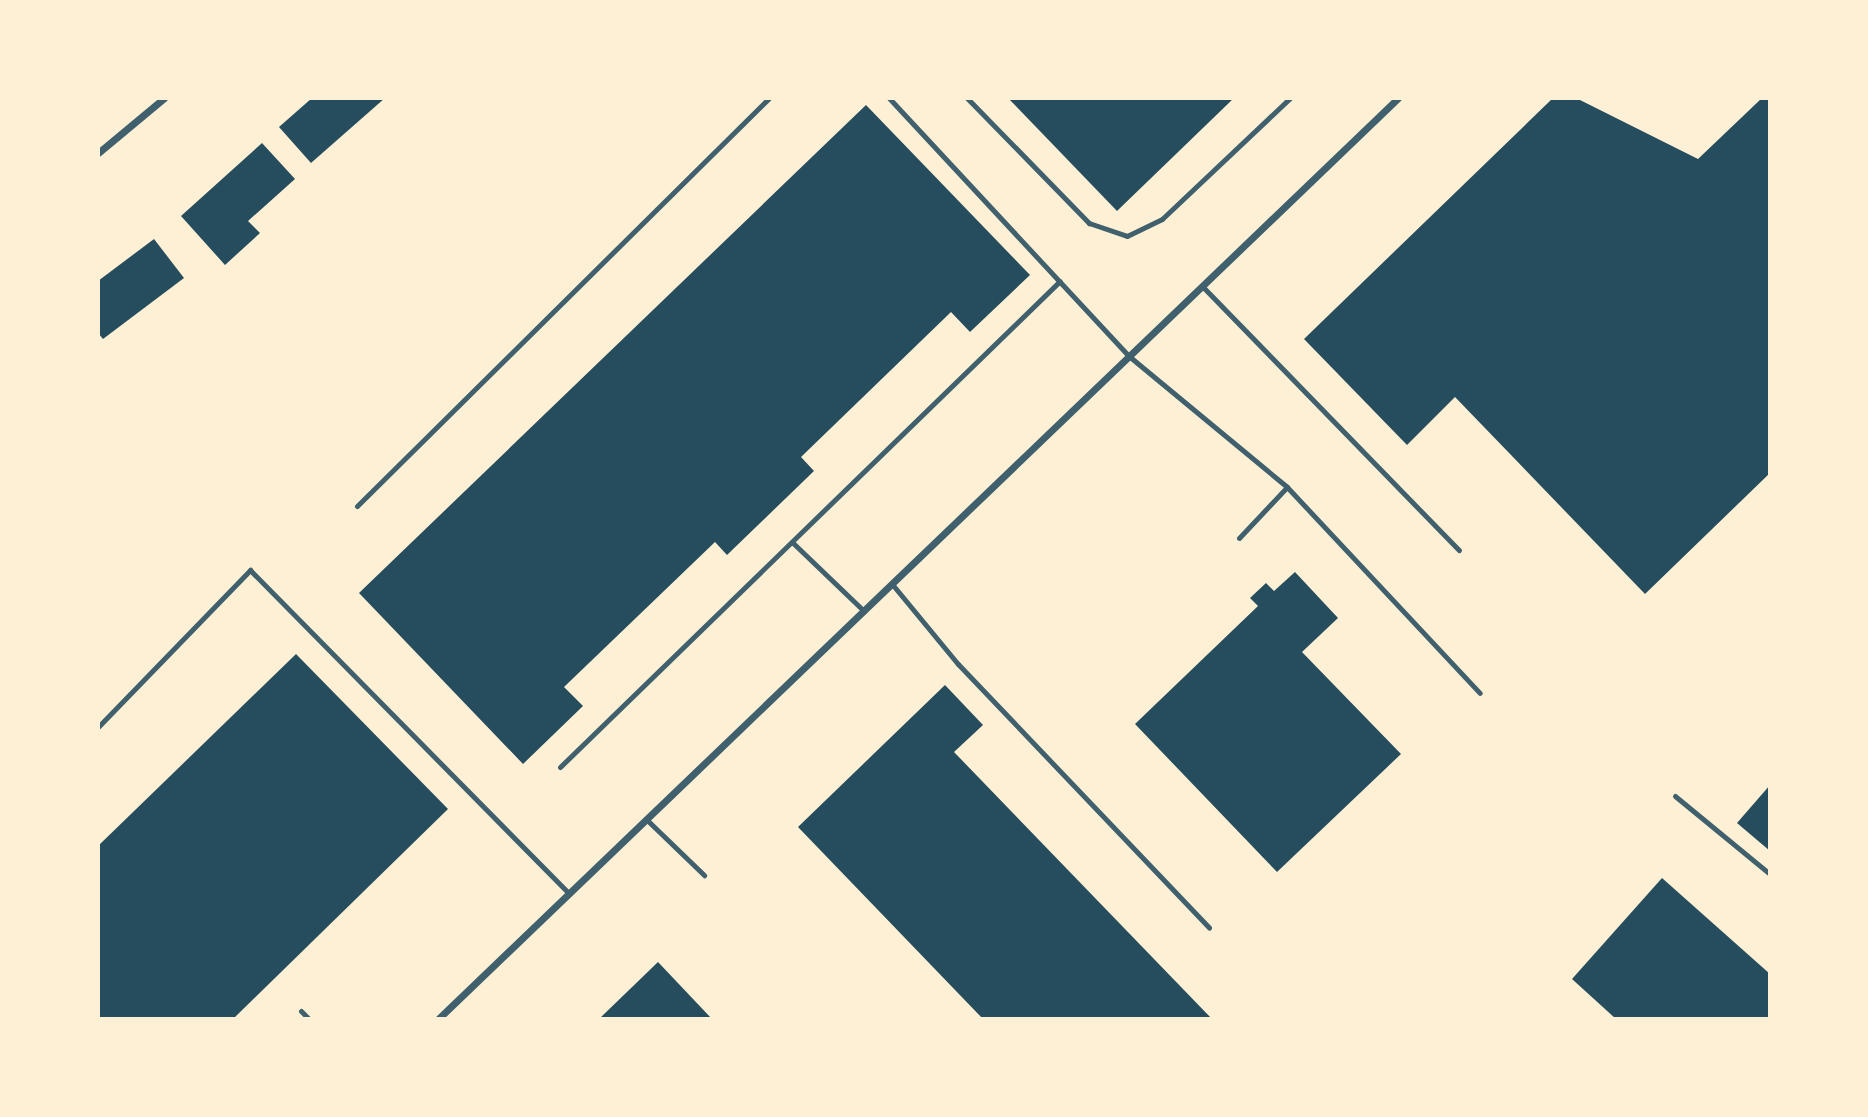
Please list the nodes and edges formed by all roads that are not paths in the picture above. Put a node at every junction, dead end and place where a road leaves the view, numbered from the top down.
1 (164, 98) edge
2 (769, 98) edge
3 (889, 98) edge
4 (967, 98) edge
5 (1290, 98) edge
6 (1393, 100) edge
7 (98, 153) edge
8 (1060, 281) junction
9 (1203, 287) junction
10 (1130, 357) junction
11 (1287, 487) junction
12 (357, 506) dead end
13 (1239, 538) dead end
14 (792, 542) junction
15 (1459, 550) dead end
16 (892, 584) junction
17 (864, 611) junction
18 (1480, 692) dead end
19 (98, 727) edge
20 (559, 767) dead end
21 (1675, 796) dead end
22 (646, 819) junction
23 (1770, 874) edge
24 (704, 875) dead end
25 (568, 892) junction
26 (1209, 928) dead end
27 (301, 1011) dead end
28 (441, 1018) edge
29 (309, 1019) edge

1 - 7 street
2 - 12 lane
3 - 8 lane
4 - 5 lane
6 - 9 street
8 - 10 lane
8 - 14 lane
9 - 10 street
9 - 15 lane
10 - 11 lane
10 - 16 street
11 - 13 lane
11 - 18 lane
14 - 17 lane
14 - 20 lane
16 - 17 street
16 - 26 lane
17 - 22 street
19 - 25 lane
21 - 23 lane
22 - 24 lane
22 - 25 street
25 - 28 street
27 - 29 lane

